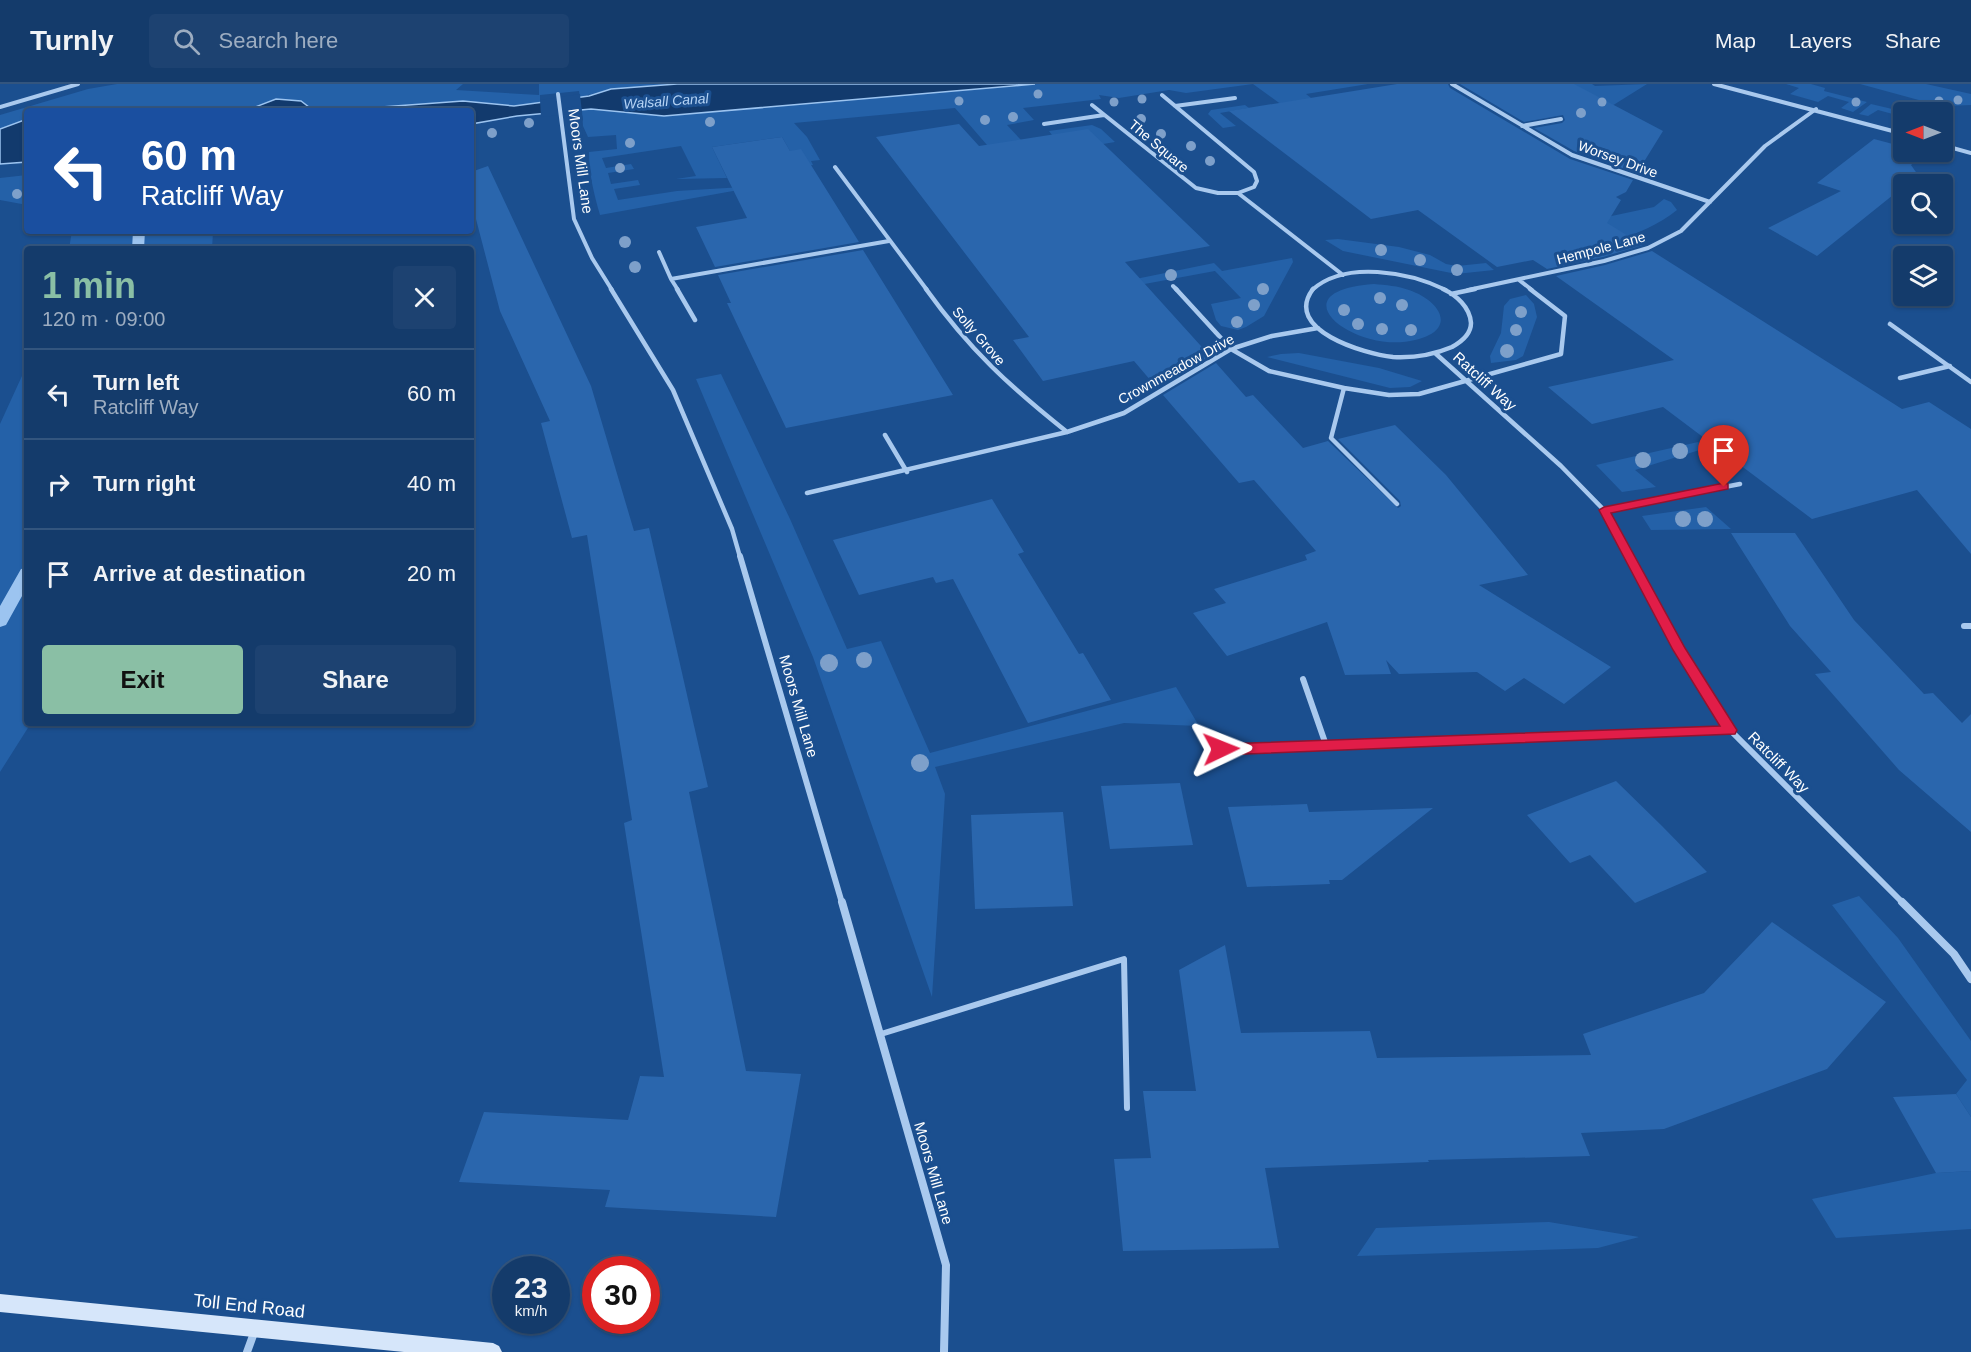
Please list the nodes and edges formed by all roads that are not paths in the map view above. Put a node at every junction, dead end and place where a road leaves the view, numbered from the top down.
1 (78, 84) edge
2 (1452, 84) edge
3 (1714, 84) edge
4 (558, 94) dead end
5 (1162, 95) dead end
6 (1235, 98) dead end
7 (1092, 105) dead end
8 (1175, 106) junction
9 (0, 107) edge
10 (1816, 109) junction
11 (1104, 115) junction
12 (1561, 119) dead end
13 (1044, 124) dead end
14 (1522, 127) junction
15 (1893, 131) edge
16 (1953, 148) edge
17 (1971, 153) edge
18 (835, 166) dead end
19 (1238, 193) junction
20 (1710, 202) junction
21 (889, 241) junction
22 (659, 252) dead end
23 (1343, 275) junction
24 (671, 279) junction
25 (1519, 279) junction
26 (1173, 286) dead end
27 (1451, 294) junction
28 (695, 320) dead end
29 (1890, 324) dead end
30 (1318, 328) junction
31 (1231, 349) junction
32 (1436, 353) junction
33 (1950, 366) junction
34 (1900, 378) dead end
35 (1467, 380) junction
36 (1971, 382) edge
37 (1344, 388) junction
38 (1067, 432) junction
39 (885, 435) dead end
40 (907, 472) junction
41 (1740, 484) dead end
42 (807, 493) dead end
43 (1397, 504) dead end
44 (1604, 510) junction
45 (1303, 679) dead end
46 (1730, 730) junction
47 (1326, 745) junction
48 (1221, 749) dead end
49 (1971, 979) edge
50 (881, 1034) junction
51 (1127, 1108) dead end
52 (0, 1303) edge
53 (256, 1328) junction
54 (247, 1352) edge
55 (493, 1352) edge
56 (944, 1352) edge

1 - 9 street
2 - 14 street, Worsey Drive
3 - 10 street
4 - 50 street, Moors Mill Lane
5 - 8 street
6 - 8 street
7 - 11 street, The Square
8 - 19 street
10 - 15 street
10 - 20 street, Hempole Lane
11 - 13 street
11 - 19 street, The Square
12 - 14 street
14 - 20 street, Worsey Drive
16 - 17 street
18 - 21 street, Solly Grove
19 - 23 street
20 - 25 street, Hempole Lane
21 - 24 street
21 - 38 street, Solly Grove
22 - 24 street
23 - 27 street, Ratcliff Way
23 - 30 street, Ratcliff Way
24 - 28 street
25 - 27 street, Hempole Lane
25 - 35 street
26 - 31 street
27 - 32 street, Ratcliff Way
29 - 33 street
30 - 31 street, Crownmeadow Drive
30 - 32 street, Ratcliff Way
31 - 37 street
31 - 38 street, Crownmeadow Drive
32 - 35 street, Ratcliff Way
33 - 34 street
33 - 36 street
35 - 37 street
35 - 44 street, Ratcliff Way
37 - 43 street
38 - 40 street, Crownmeadow Drive
39 - 40 street
40 - 42 street, Crownmeadow Drive
41 - 44 street
44 - 46 street, Ratcliff Way
45 - 47 street
46 - 47 street
46 - 49 street, Ratcliff Way
47 - 48 street
50 - 51 lane
50 - 56 street, Moors Mill Lane
52 - 53 street, Toll End Road
53 - 54 street
53 - 55 street, Toll End Road

